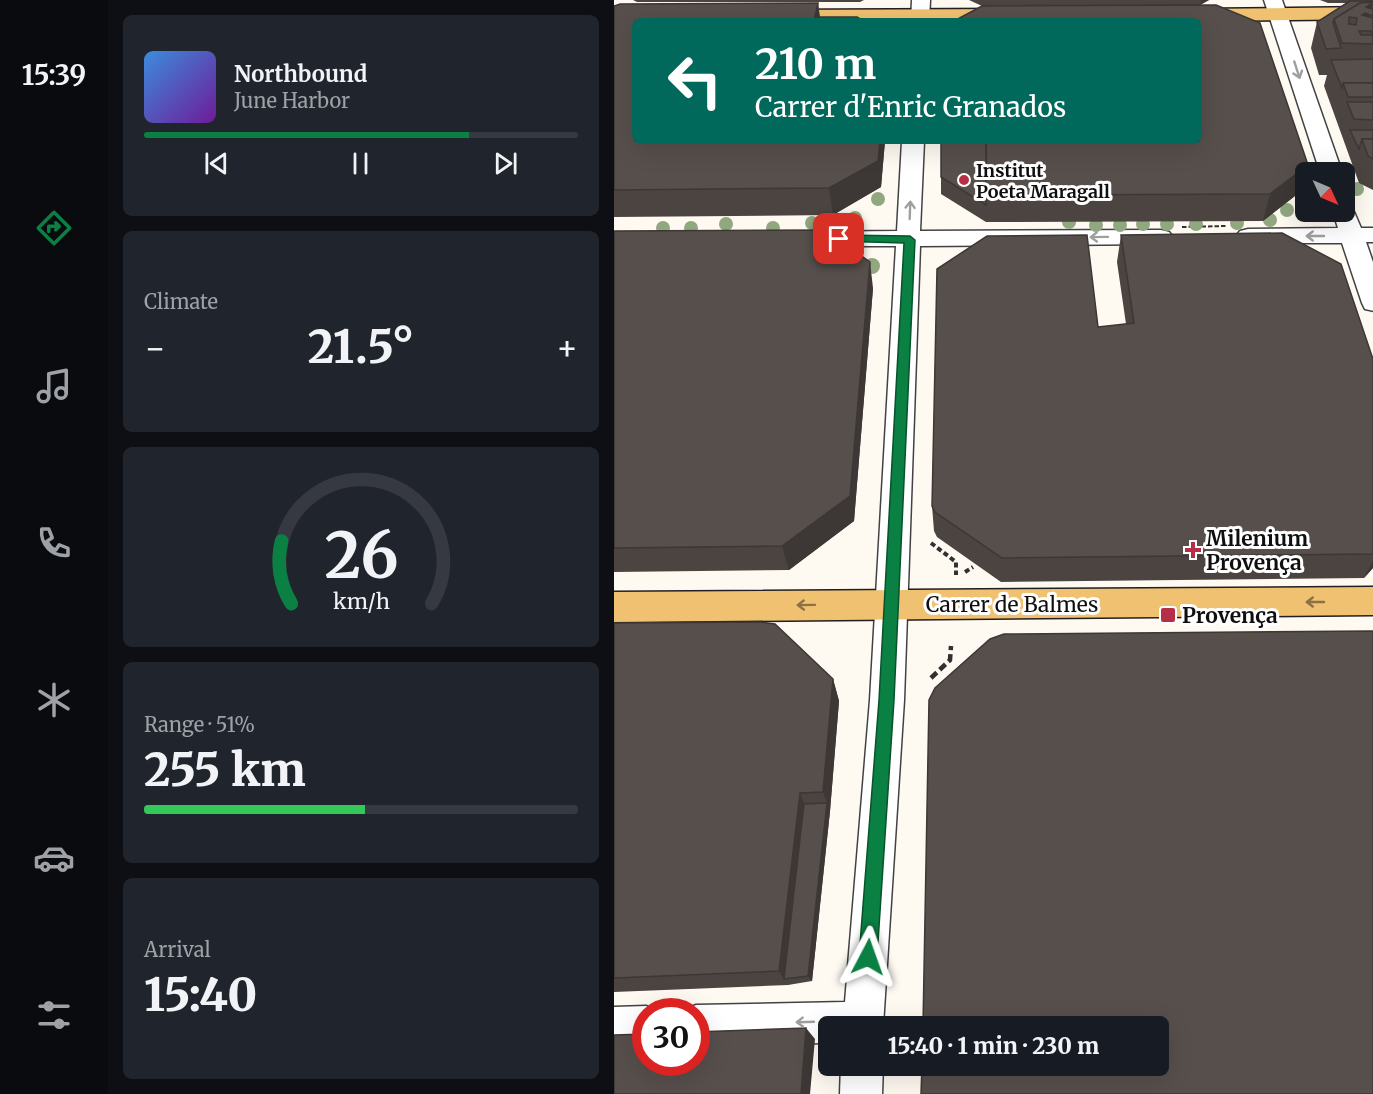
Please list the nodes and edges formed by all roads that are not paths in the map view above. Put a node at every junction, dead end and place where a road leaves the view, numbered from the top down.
1 (1276, 7) edge
2 (920, 12) edge
3 (1373, 13) edge
4 (1033, 15) edge
5 (1175, 15) edge
6 (754, 16) edge
7 (913, 144) edge
8 (1328, 162) edge
9 (1352, 222) edge
10 (1225, 236) edge
11 (1363, 236) edge
12 (1178, 237) edge
13 (780, 239) edge
14 (910, 240) junction
15 (1373, 303) edge
16 (1373, 601) edge
17 (892, 604) junction
18 (614, 607) edge
19 (864, 1016) edge
20 (818, 1024) edge
21 (710, 1025) edge
22 (632, 1026) edge
23 (614, 1027) edge
24 (862, 1076) edge
25 (861, 1094) edge

1 - 3 main road
1 - 5 main road
1 -> 8 street
2 - 4 main road
2 - 6 main road
14 -> 7 street
9 - 11 street
11 -> 10 street
11 - 15 street
12 -> 14 street
13 - 14 street
14 - 17 street
16 -> 17 main road, Carrer de Balmes
17 -> 18 main road, Carrer de Balmes
17 - 19 street
20 -> 21 street
22 - 23 street
24 - 25 street

